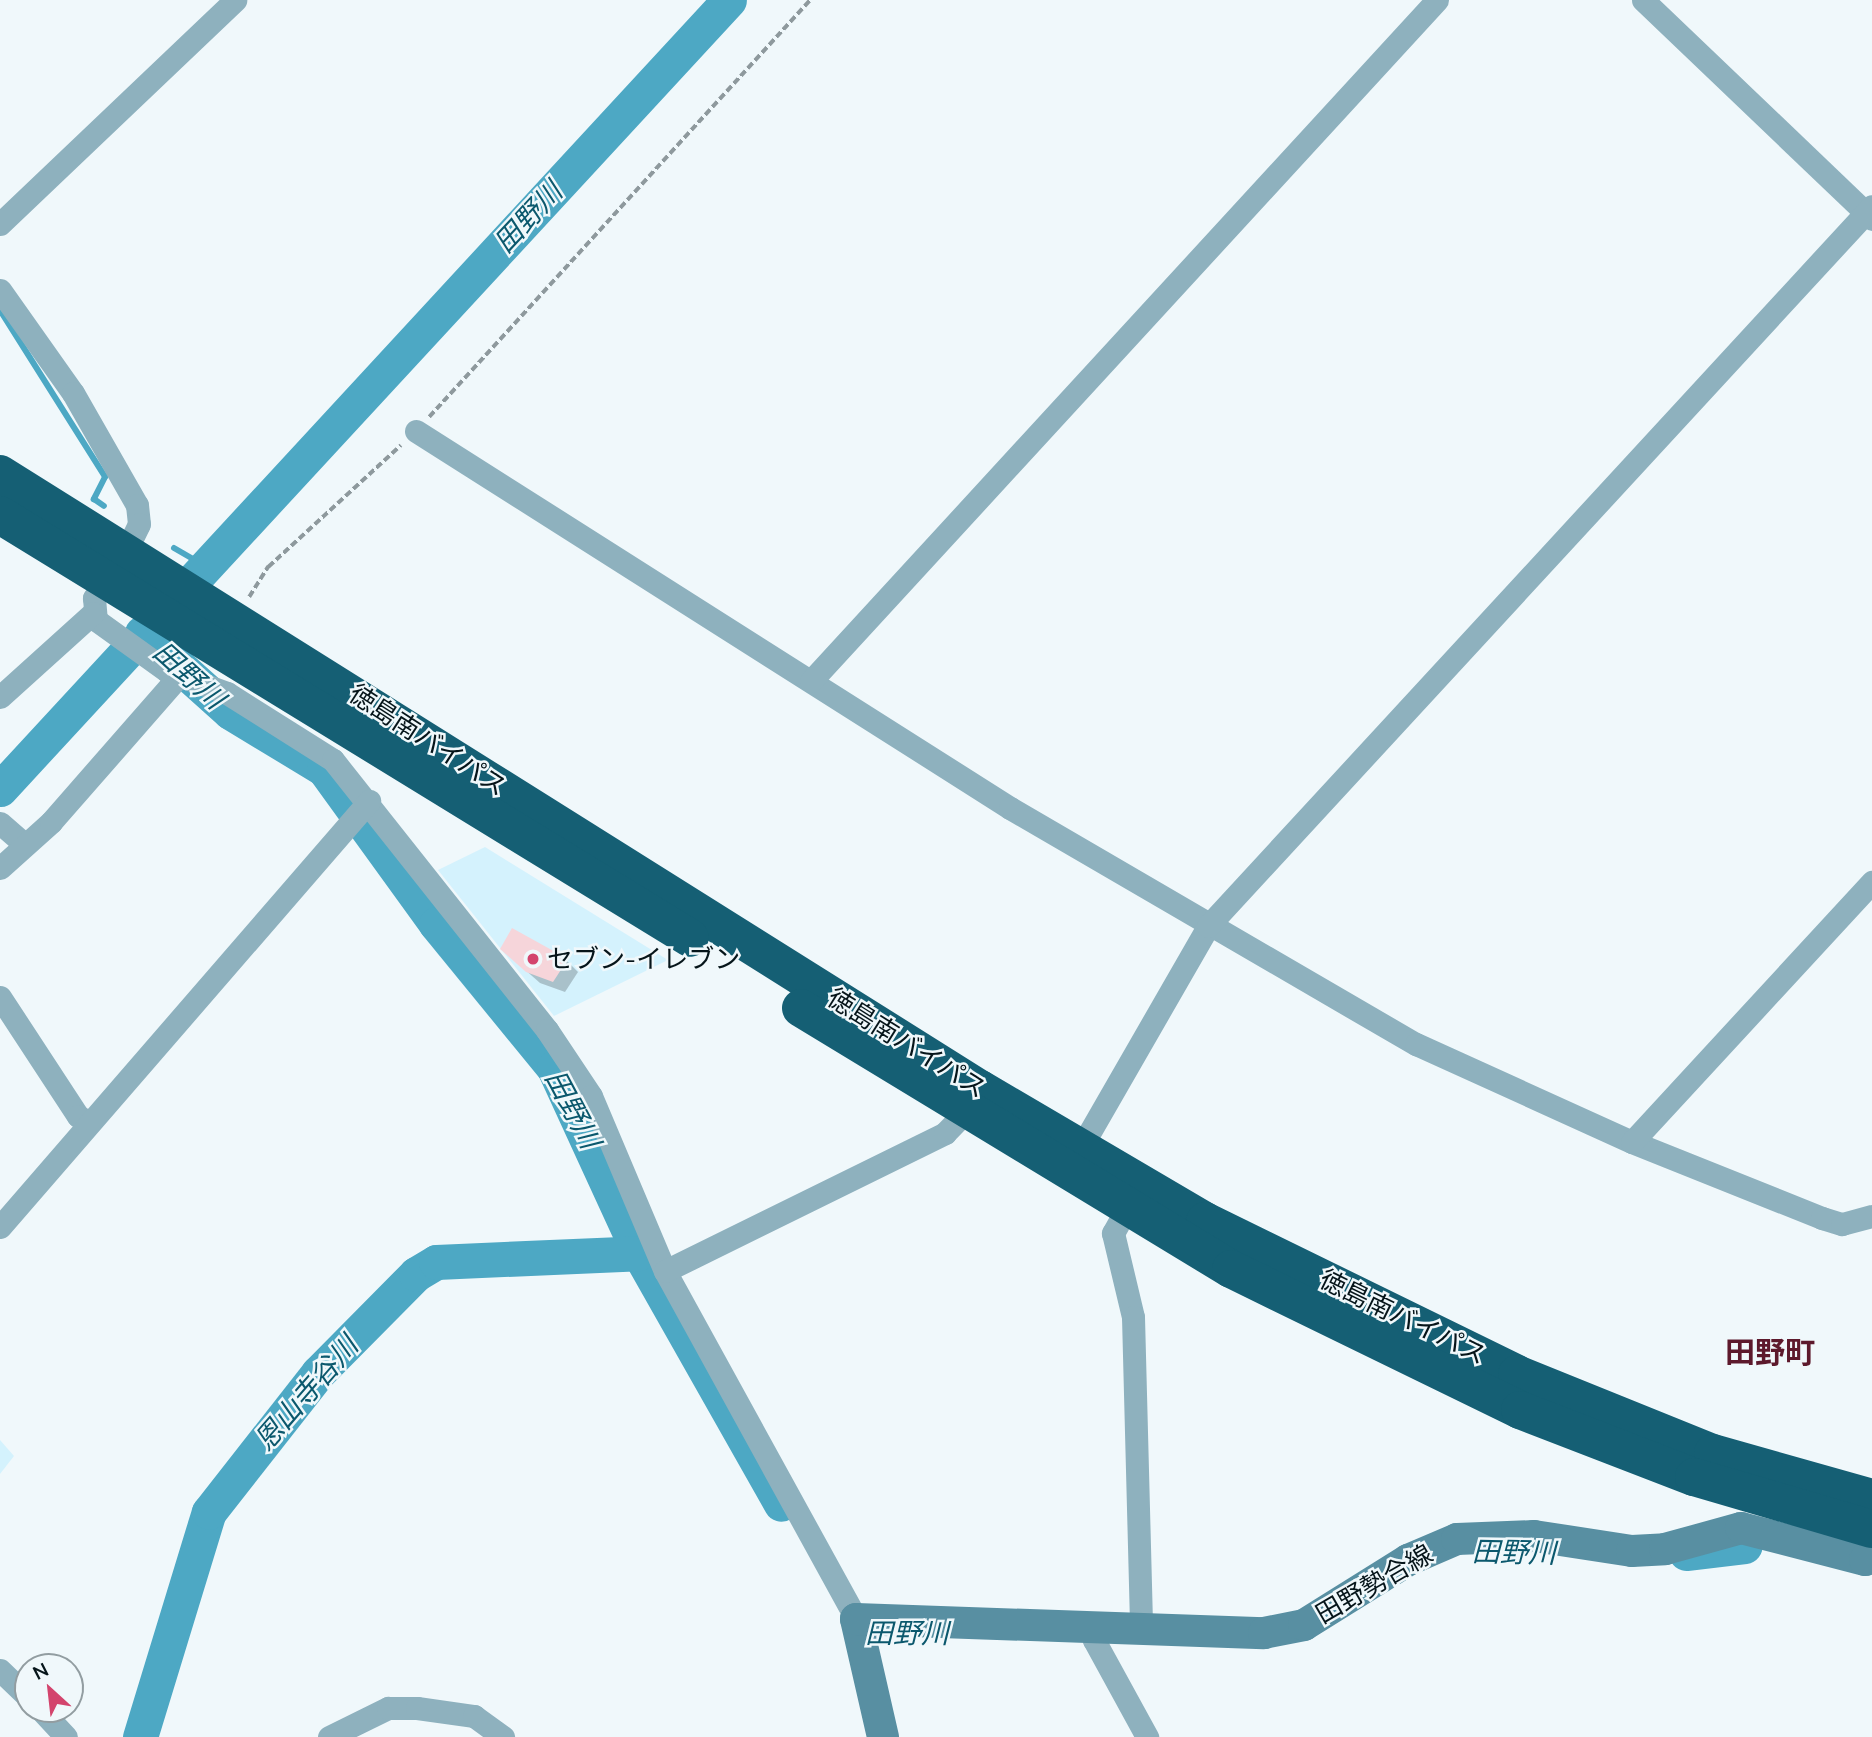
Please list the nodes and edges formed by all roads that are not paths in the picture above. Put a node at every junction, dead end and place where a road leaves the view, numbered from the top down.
1 (235, 0) edge
2 (1437, 0) edge
3 (1643, 0) edge
4 (1870, 213) edge
5 (0, 224) edge
6 (0, 290) edge
7 (416, 431) road end
8 (0, 474) edge
9 (0, 515) edge
10 (118, 588) junction
11 (222, 622) junction
12 (173, 674) junction
13 (811, 681) junction
14 (0, 697) edge
15 (362, 807) junction
16 (13, 834) edge
17 (0, 869) edge
18 (1872, 882) edge
19 (1208, 926) junction
20 (0, 997) edge
21 (965, 1112) junction
22 (89, 1122) junction
23 (1632, 1142) junction
24 (1080, 1149) junction
25 (1127, 1208) junction
26 (1872, 1216) edge
27 (0, 1227) edge
28 (665, 1271) junction
29 (1872, 1497) edge
30 (1870, 1550) edge
31 (856, 1619) junction
32 (1141, 1627) junction
33 (1093, 1630) junction
34 (0, 1670) edge
35 (14, 1684) edge
36 (53, 1723) edge
37 (66, 1737) edge
38 (329, 1737) edge
39 (503, 1737) edge
40 (884, 1737) edge
41 (1147, 1737) edge

1 - 5 street
2 - 13 street
3 - 4 street
4 - 19 street
6 - 10 street
7 - 13 street
8 - 10 highway, 徳島南バイパス
9 - 10 highway, 徳島南バイパス
10 - 11 highway, 徳島南バイパス
10 - 12 street
10 - 14 street
11 - 21 highway, 徳島南バイパス
11 - 24 highway, 徳島南バイパス
12 - 15 street
12 - 16 street
13 - 19 street
15 - 22 street
15 - 28 street
16 - 17 street
18 - 23 street
19 - 23 street
19 - 24 street
20 - 22 street
21 - 25 highway, 徳島南バイパス
21 - 28 street
22 - 27 street
23 - 26 street
24 - 29 highway, 徳島南バイパス
25 - 30 highway, 徳島南バイパス
25 - 32 street
28 - 31 street
30 - 32 main road, 田野勢合線
31 - 33 main road, 田野勢合線
31 - 40 main road
32 - 33 main road, 田野勢合線
33 - 41 street
34 - 35 street
36 - 37 street
38 - 39 street

